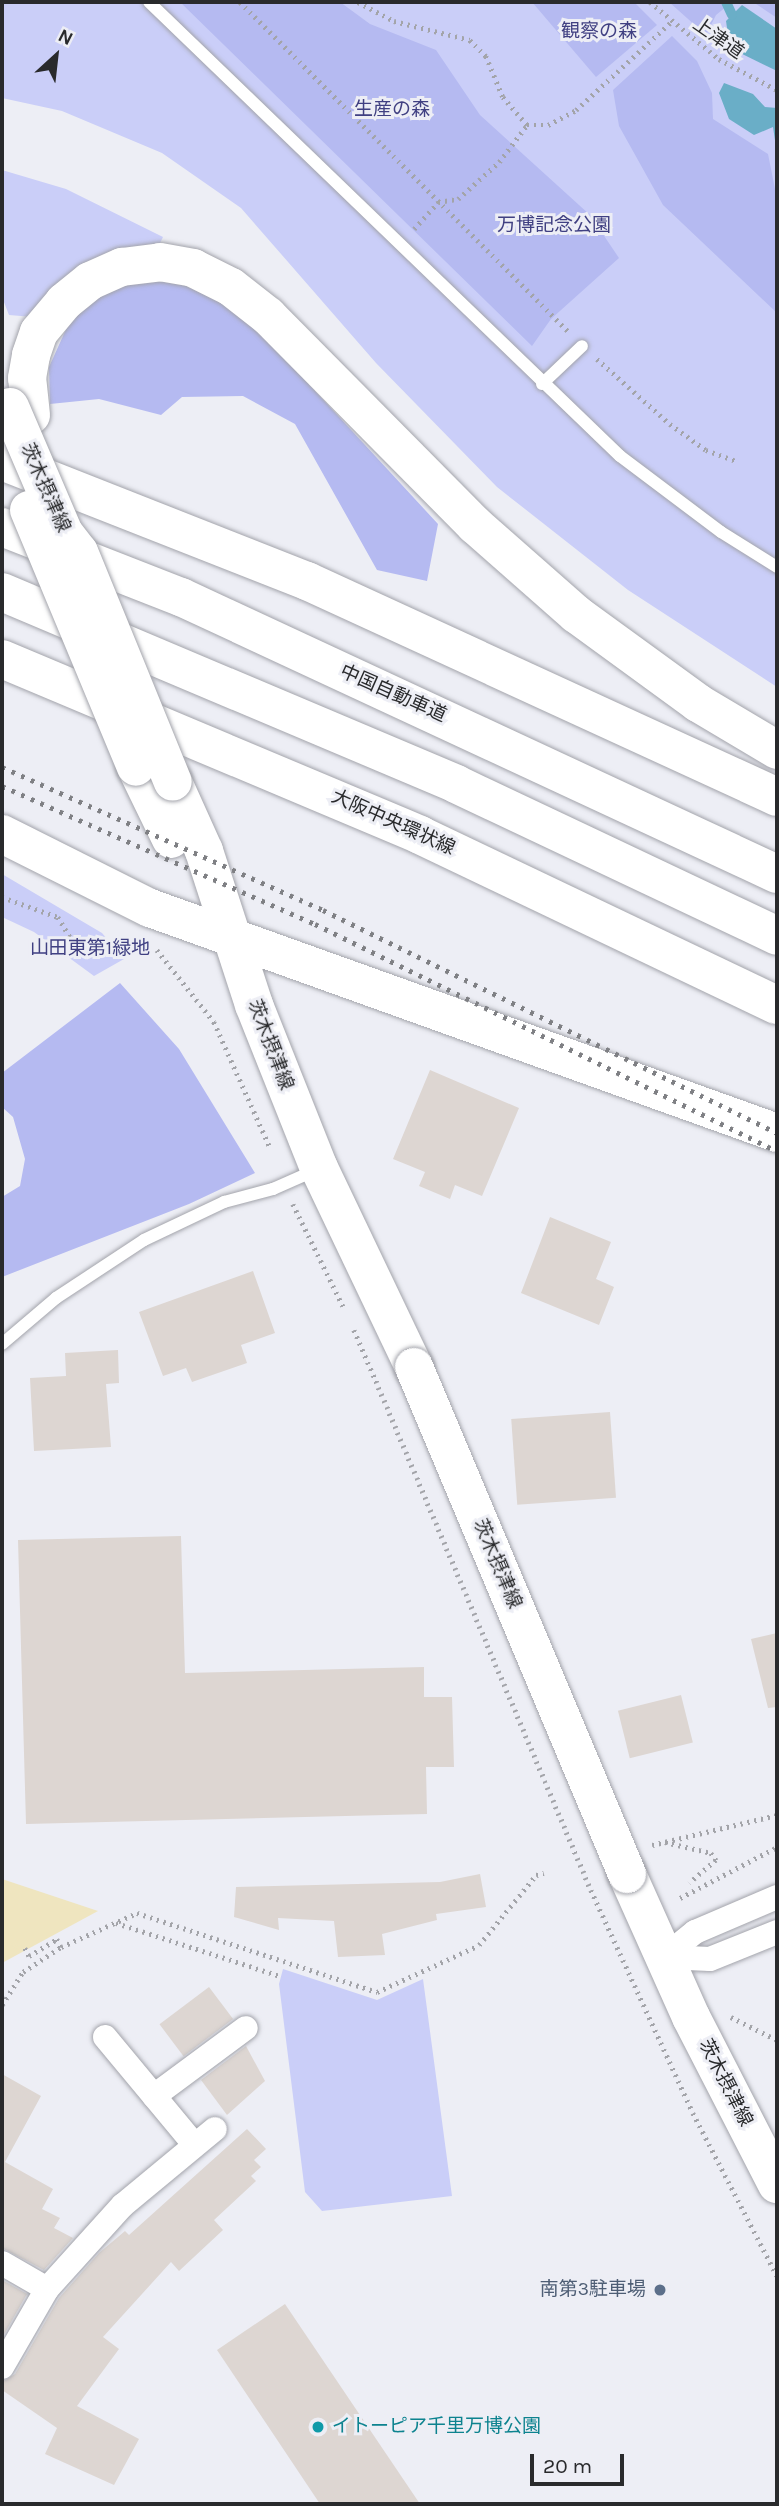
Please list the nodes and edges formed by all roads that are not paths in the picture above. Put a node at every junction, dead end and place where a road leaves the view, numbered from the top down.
1 (149, 2) edge
2 (582, 345) road end
3 (542, 384) junction
4 (14, 403) edge
5 (2, 444) edge
6 (2, 461) edge
7 (2, 527) edge
8 (777, 567) edge
9 (2, 592) edge
10 (2, 659) edge
11 (777, 750) edge
12 (777, 797) edge
13 (2, 834) edge
14 (777, 874) edge
15 (777, 936) edge
16 (232, 938) junction
17 (777, 1004) edge
18 (777, 1133) edge
19 (319, 1168) junction
20 (2, 1345) edge
21 (777, 1897) edge
22 (777, 1932) edge
23 (664, 1957) junction
24 (246, 2028) dead end
25 (105, 2037) dead end
26 (154, 2096) junction
27 (215, 2129) dead end
28 (193, 2143) junction
29 (777, 2183) edge
30 (2, 2263) edge
31 (47, 2289) junction
32 (2, 2367) edge

1 - 3 lane
2 - 3 lane
3 - 8 lane
4 - 11 main road, 茨木摂津線
4 - 16 main road, 茨木摂津線, bridge
5 - 16 main road, 茨木摂津線, bridge
6 - 12 main road
7 - 14 main road, 中国自動車道
9 - 15 main road
10 - 17 main road, 大阪中央環状線
13 - 16 main road
16 - 18 main road
16 - 19 main road, 茨木摂津線
19 - 20 lane
19 - 23 main road, 茨木摂津線, bridge
21 - 23 street
22 - 23 street
23 - 29 main road, 茨木摂津線
24 - 26 street
25 - 26 street
26 - 28 street
27 - 28 street
28 - 31 street
30 - 31 street
31 - 32 street

